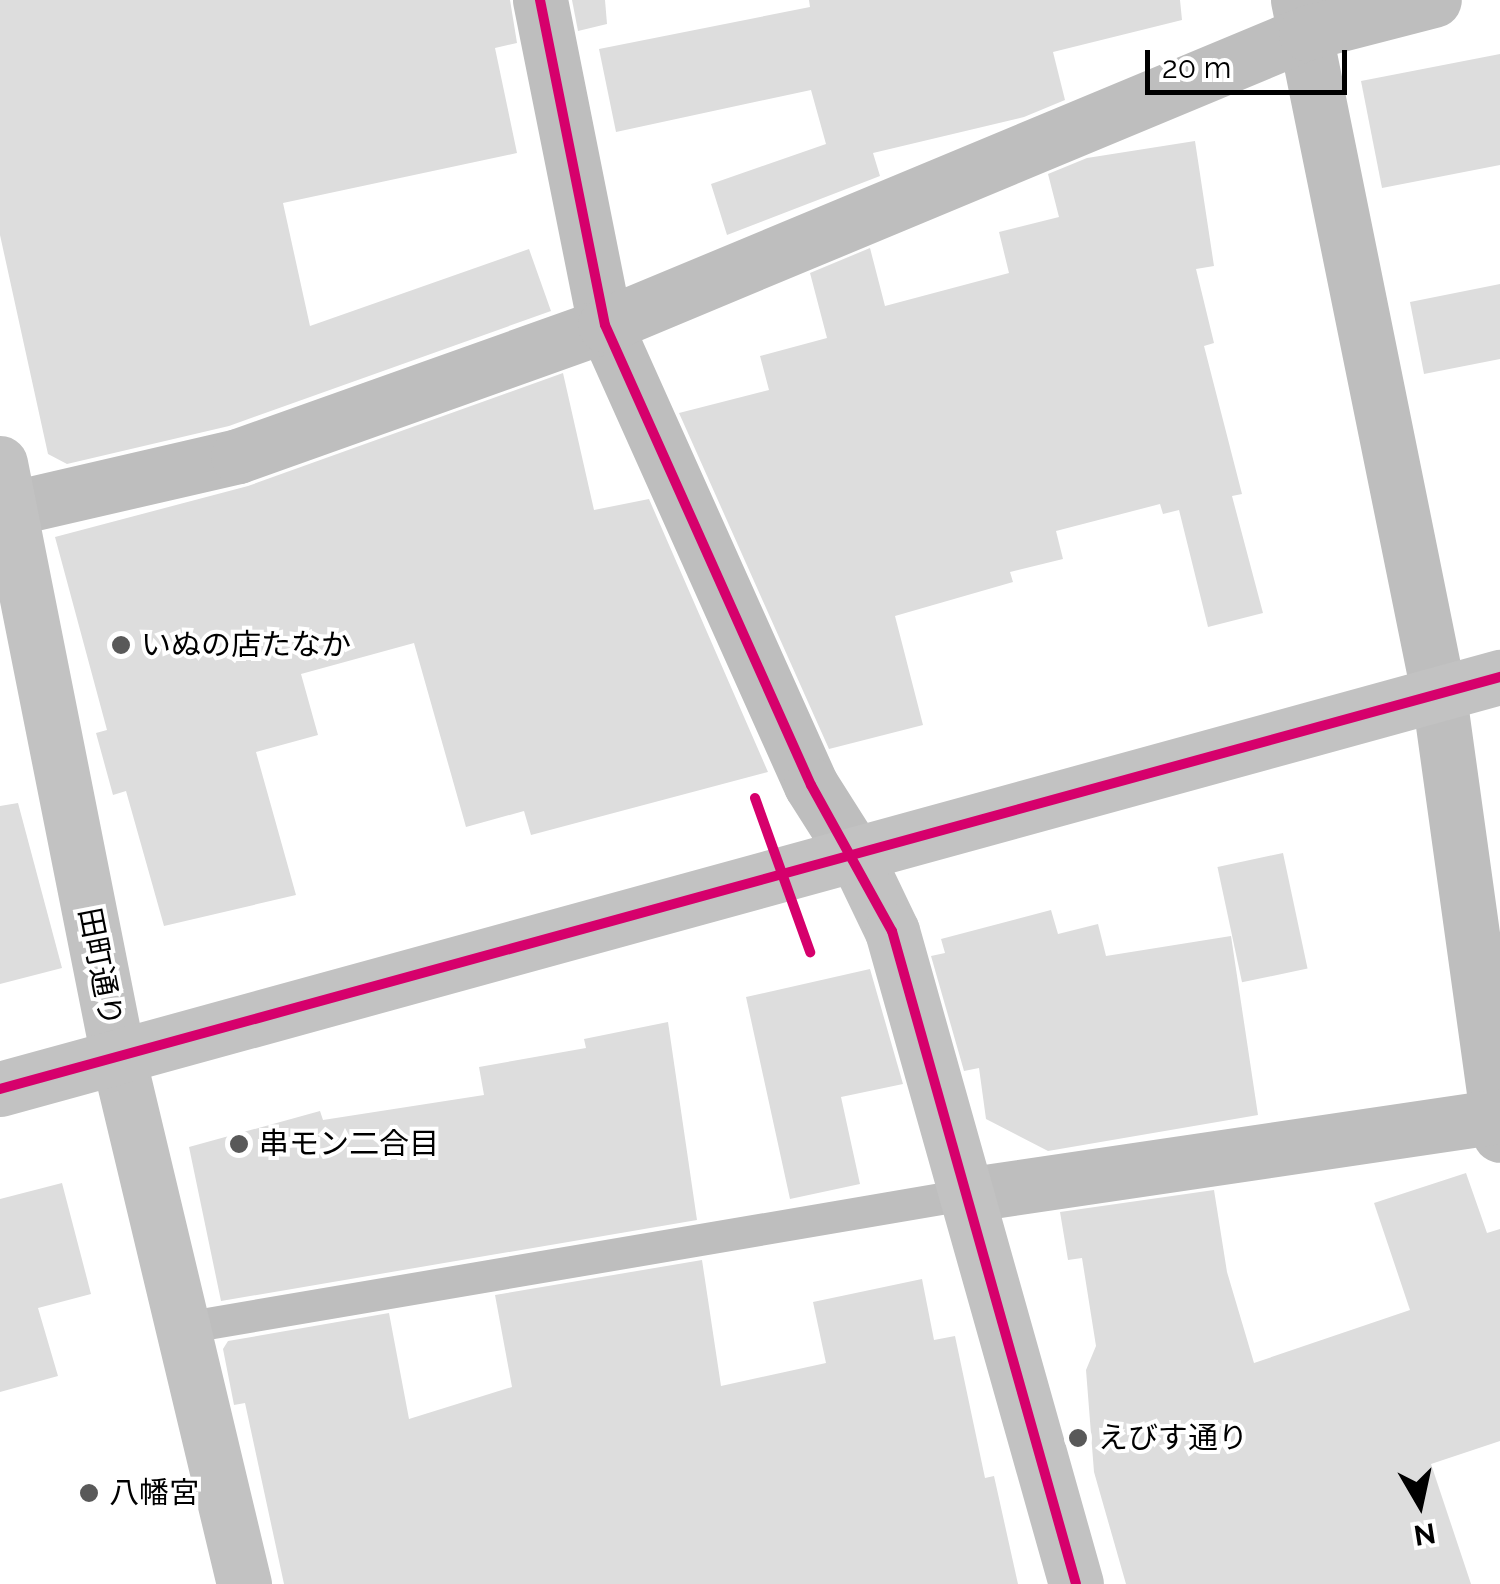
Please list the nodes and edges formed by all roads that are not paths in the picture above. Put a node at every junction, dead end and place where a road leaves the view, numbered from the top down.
1 (540, 0) edge
2 (1434, 0) edge
3 (1302, 16) edge
4 (605, 325) junction
5 (3, 494) edge
6 (1500, 676) edge
7 (1439, 696) junction
8 (856, 856) junction
9 (118, 1057) junction
10 (0, 1089) edge
11 (1498, 1123) edge
12 (965, 1195) junction
13 (184, 1328) junction
14 (244, 1584) edge
15 (1076, 1584) edge

1 - 4 street
2 - 3 street
3 - 4 street
3 - 7 street
4 - 5 street
4 - 8 street
5 - 9 street, 田町通り
6 - 7 street
7 - 8 street
7 - 11 street
8 - 9 street
8 - 12 street
9 - 10 street
9 - 13 street, 田町通り
11 - 12 street
12 - 13 lane
12 - 15 street
13 - 14 street, 田町通り

